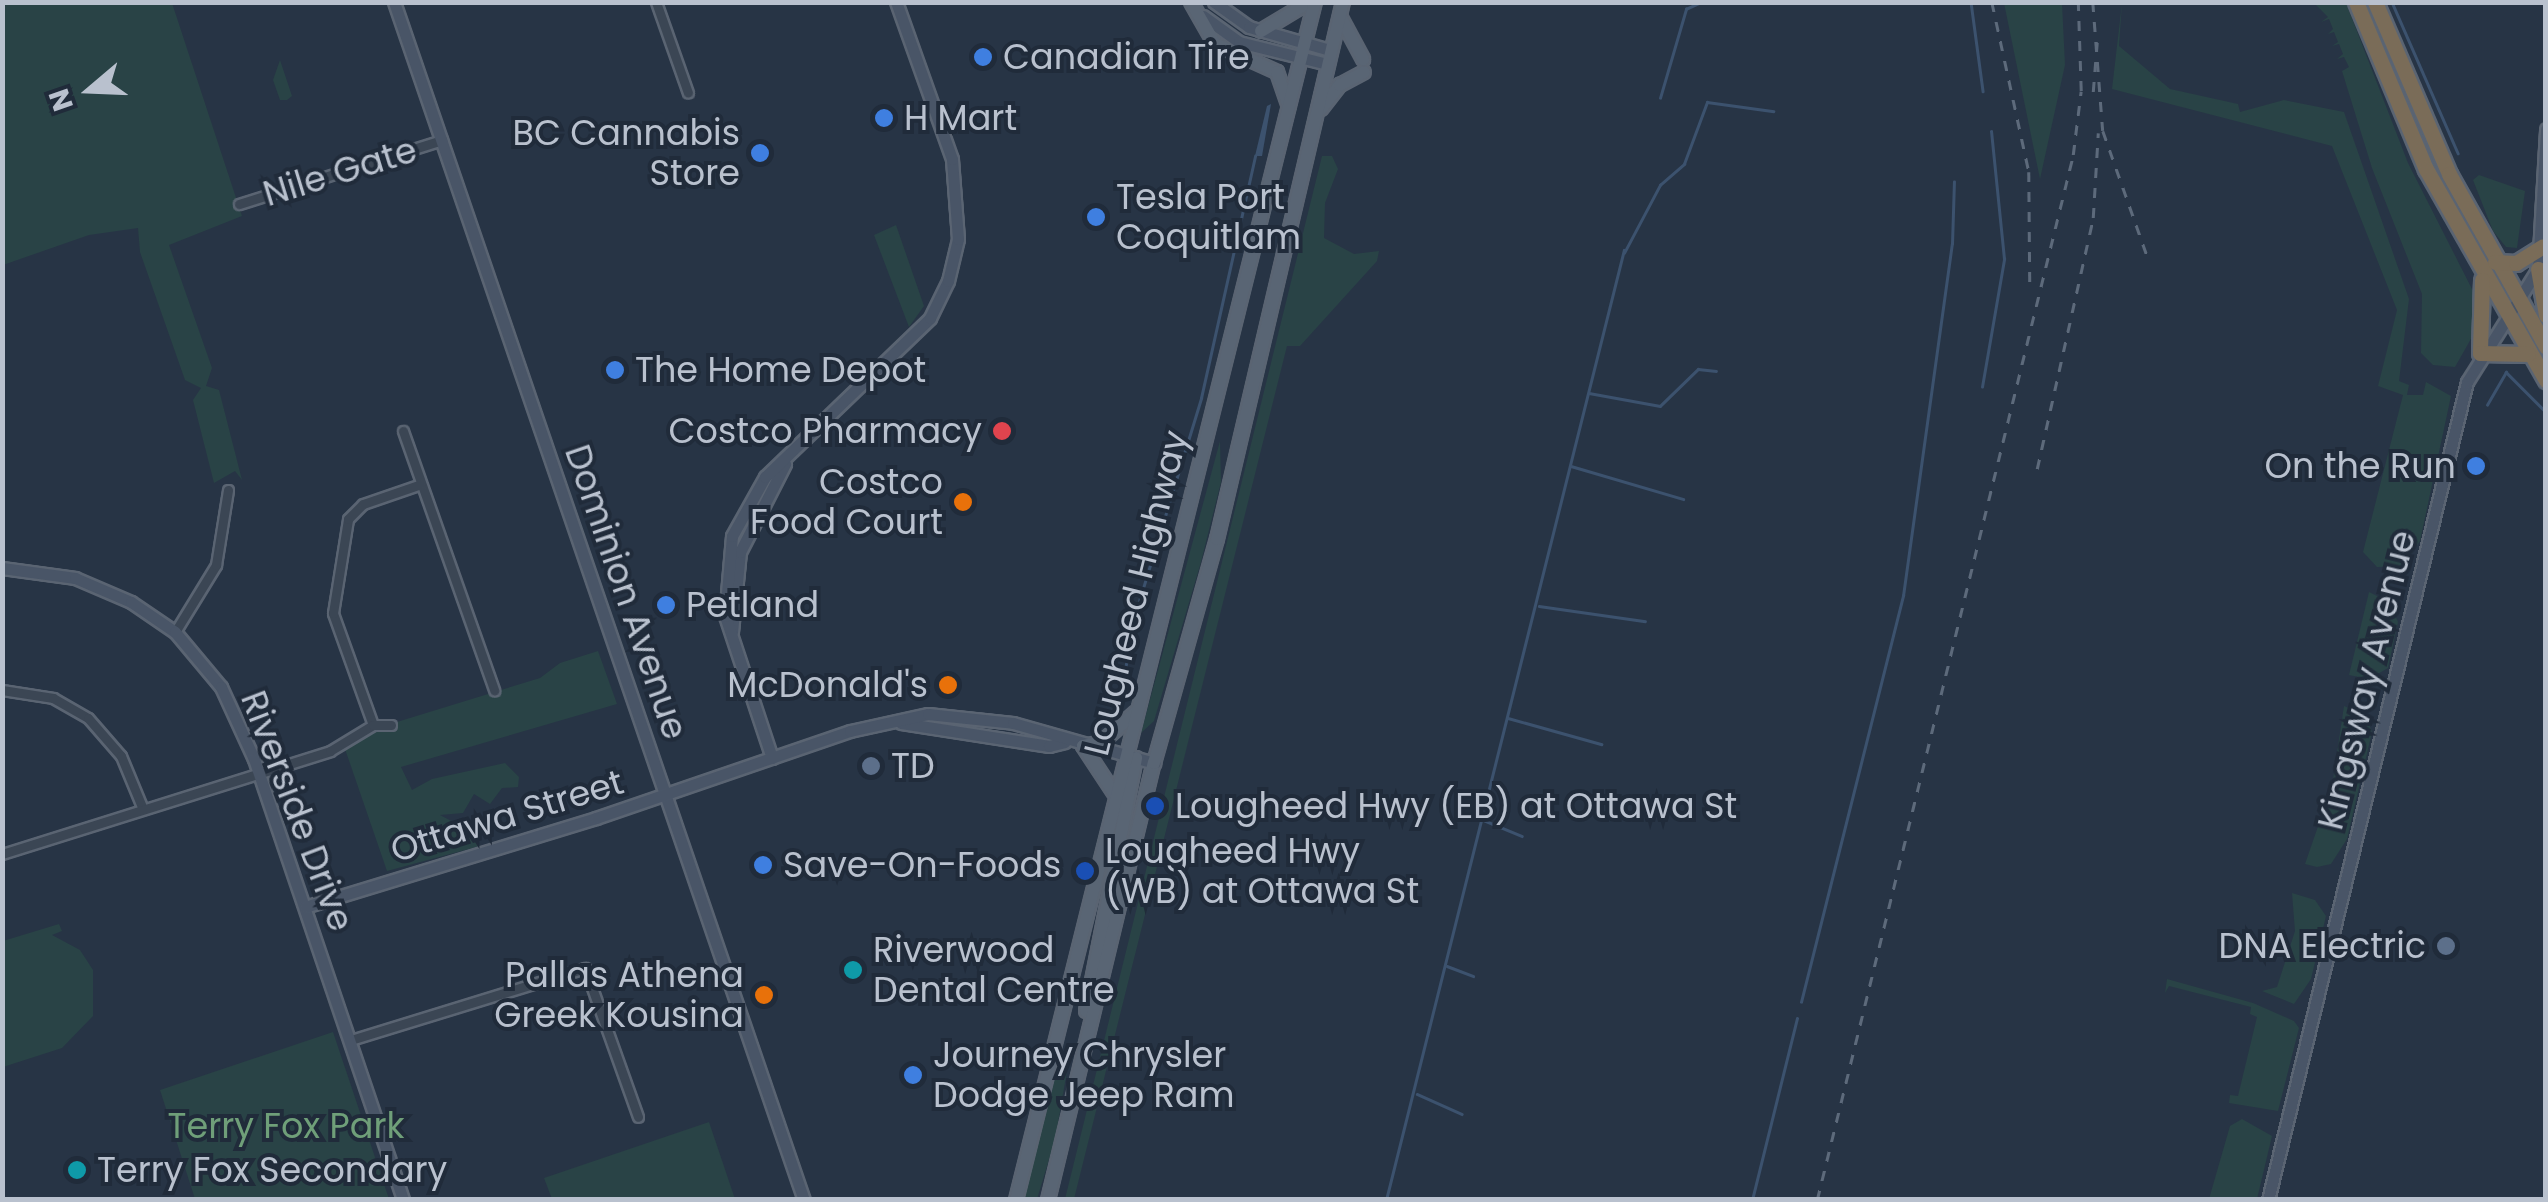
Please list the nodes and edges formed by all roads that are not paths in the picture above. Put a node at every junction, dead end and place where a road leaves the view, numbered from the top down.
1 (394, 2) edge
2 (656, 2) edge
3 (896, 2) edge
4 (1193, 2) edge
5 (1214, 2) edge
6 (1312, 2) edge
7 (2356, 2) edge
8 (2375, 2) edge
9 (1341, 8) edge
10 (1261, 31) junction
11 (1306, 42) junction
12 (1328, 57) junction
13 (1302, 58) junction
14 (688, 94) dead end
15 (1289, 108) junction
16 (1313, 124) junction
17 (2546, 129) edge
18 (442, 140) junction
19 (239, 204) dead end
20 (2542, 247) junction
21 (2495, 262) junction
22 (2538, 269) junction
23 (2482, 276) junction
24 (2519, 306) junction
25 (2546, 315) edge
26 (2507, 320) junction
27 (2546, 347) edge
28 (2480, 353) junction
29 (2528, 354) junction
30 (2546, 380) edge
31 (403, 431) dead end
32 (785, 464) junction
33 (421, 484) junction
34 (228, 490) dead end
35 (742, 529) junction
36 (2, 568) edge
37 (175, 632) junction
38 (732, 634) junction
39 (2, 690) edge
40 (494, 690) dead end
41 (1137, 710) junction
42 (373, 724) junction
43 (391, 725) dead end
44 (1083, 746) junction
45 (1131, 757) junction
46 (772, 758) junction
47 (1154, 762) junction
48 (259, 774) junction
49 (666, 794) junction
50 (1115, 797) junction
51 (143, 810) junction
52 (2, 854) edge
53 (305, 907) junction
54 (351, 1040) junction
55 (1082, 1057) junction
56 (638, 1117) dead end
57 (403, 1200) edge
58 (804, 1200) edge
59 (1016, 1200) edge
60 (1048, 1200) edge
61 (2268, 1200) edge

1 - 18 street, Dominion Avenue
2 - 14 street
3 - 32 street
4 - 13 street
4 - 15 main road
5 - 10 street
6 - 10 main road
6 - 11 main road, Lougheed Highway
7 - 23 highway
8 - 21 highway
9 - 12 main road, Lougheed Highway
9 - 16 main road
10 - 11 street
11 - 12 street
11 - 13 main road, Lougheed Highway
12 - 13 street
12 - 16 main road, Lougheed Highway
13 - 15 main road, Lougheed Highway
15 - 41 main road, Lougheed Highway
16 - 47 main road, Lougheed Highway
17 - 20 street, Kingsway Avenue
18 - 19 street, Nile Gate
18 - 49 street, Dominion Avenue
20 - 21 highway
20 - 22 street, Kingsway Avenue
21 - 24 highway
22 - 24 street, Kingsway Avenue
22 - 25 highway
23 - 26 highway
23 - 28 highway
24 - 26 street, Kingsway Avenue
24 - 27 highway
26 - 28 street, Kingsway Avenue
26 - 29 highway
28 - 29 highway
28 - 61 street, Kingsway Avenue
29 - 30 highway
31 - 33 street
32 - 35 street
32 - 35 street
33 - 40 street
33 - 42 street
34 - 37 street
35 - 38 street
35 - 38 street
36 - 37 street, Riverside Drive
37 - 48 street, Riverside Drive
38 - 46 street
39 - 51 street
41 - 44 main road
41 - 45 main road, Lougheed Highway
42 - 43 street
42 - 48 street
44 - 45 street, Ottawa Street
44 - 46 street, Ottawa Street
44 - 50 main road
45 - 47 street, Ottawa Street
45 - 50 main road, Lougheed Highway
45 - 55 main road
46 - 49 street, Ottawa Street
47 - 55 main road, Lougheed Highway
48 - 51 street
48 - 53 street, Riverside Drive
49 - 53 street, Ottawa Street
49 - 58 street, Dominion Avenue
50 - 59 main road, Lougheed Highway
51 - 52 street
53 - 54 street, Riverside Drive
54 - 56 street
54 - 57 street, Riverside Drive
55 - 60 main road, Lougheed Highway

